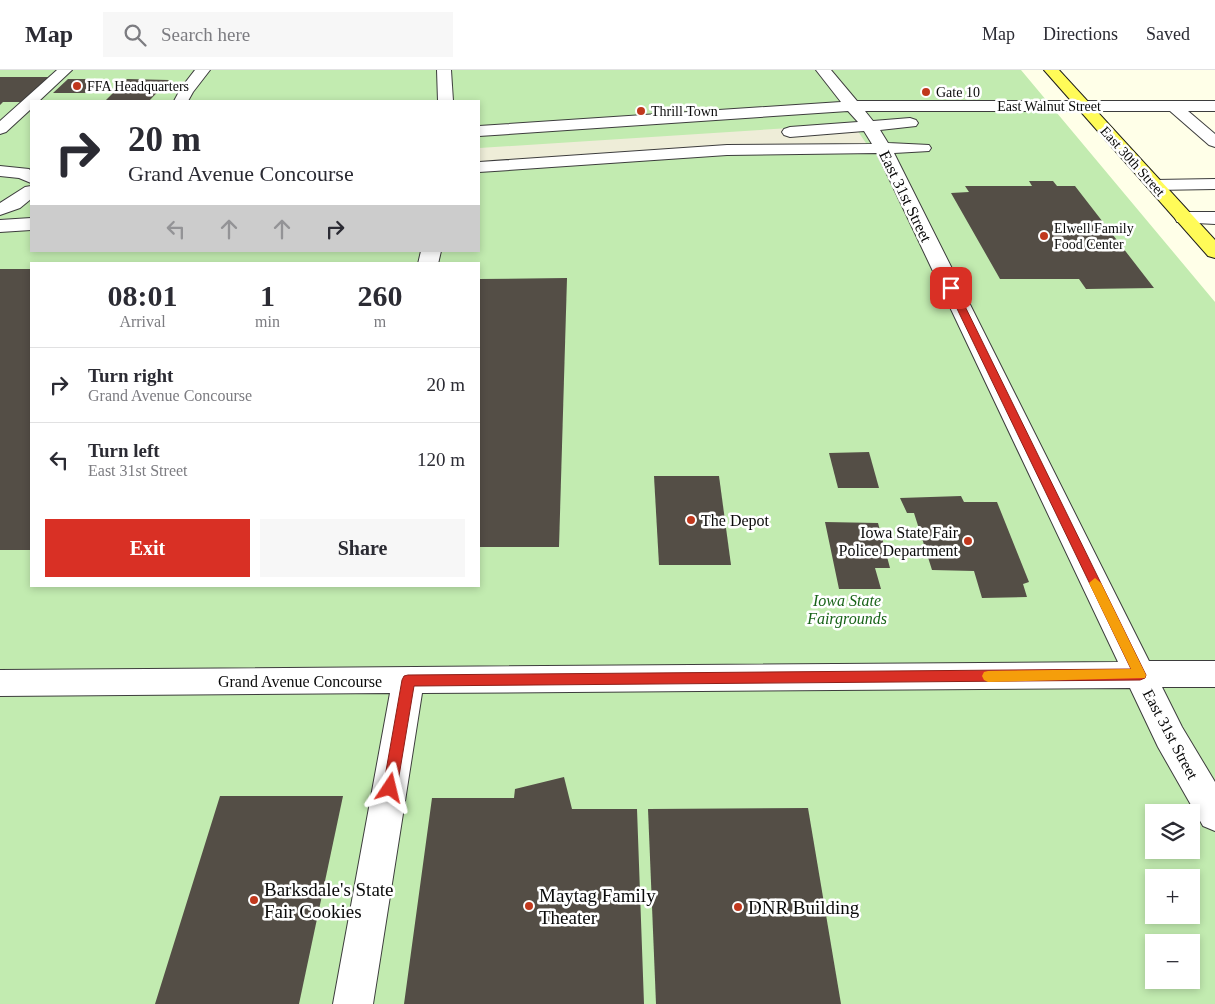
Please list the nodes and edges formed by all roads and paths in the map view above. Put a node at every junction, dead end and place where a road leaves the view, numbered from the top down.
1 (65, 70) edge
2 (203, 70) edge
3 (444, 70) edge
4 (823, 70) edge
5 (1051, 70) edge
6 (32, 100) edge
7 (182, 100) edge
8 (446, 100) edge
9 (30, 102) edge
10 (853, 106) junction
11 (1084, 106) junction
12 (1174, 106) junction
13 (1215, 106) edge
14 (1190, 120) junction
15 (1137, 121) dead end
16 (910, 124) dead end
17 (869, 126) junction
18 (0, 129) edge
19 (480, 131) edge
20 (777, 133) dead end
21 (757, 134) dead end
22 (1215, 142) edge
23 (883, 148) junction
24 (923, 148) dead end
25 (480, 153) edge
26 (30, 161) edge
27 (4, 164) edge
28 (480, 167) edge
29 (30, 177) edge
30 (1215, 184) edge
31 (1155, 185) junction
32 (30, 198) edge
33 (0, 210) edge
34 (1184, 218) junction
35 (1215, 218) edge
36 (0, 221) edge
37 (30, 224) edge
38 (0, 226) edge
39 (1215, 252) edge
40 (1215, 674) edge
41 (1140, 675) junction
42 (408, 680) junction
43 (0, 683) edge
44 (1215, 814) edge
45 (353, 1004) edge

1 - 6 street
2 - 7 street
3 - 8 street
4 - 10 street, East 31st Street
5 - 11 main road, East 30th Street
9 - 18 street
10 - 11 street, East Walnut Street
10 - 17 street, East 31st Street
10 - 19 street, East Walnut Street
11 - 12 street, East Walnut Street
11 - 31 main road, East 30th Street
12 - 13 street, East Walnut Street
12 - 14 street
14 - 15 street
14 - 22 street
16 - 17 street
17 - 20 street
17 - 23 street, East 31st Street
21 - 25 street
23 - 24 street
23 - 28 street
23 - 41 street, East 31st Street
26 - 27 street
27 - 29 street
30 - 31 street
31 - 34 main road, East 30th Street
32 - 33 street
32 - 36 street
34 - 35 street
34 - 39 main road, East 30th Street
37 - 38 street
40 - 41 street, Grand Avenue Concourse
41 - 42 street, Grand Avenue Concourse
41 - 44 street, East 31st Street
42 - 43 street, Grand Avenue Concourse
42 - 45 street

